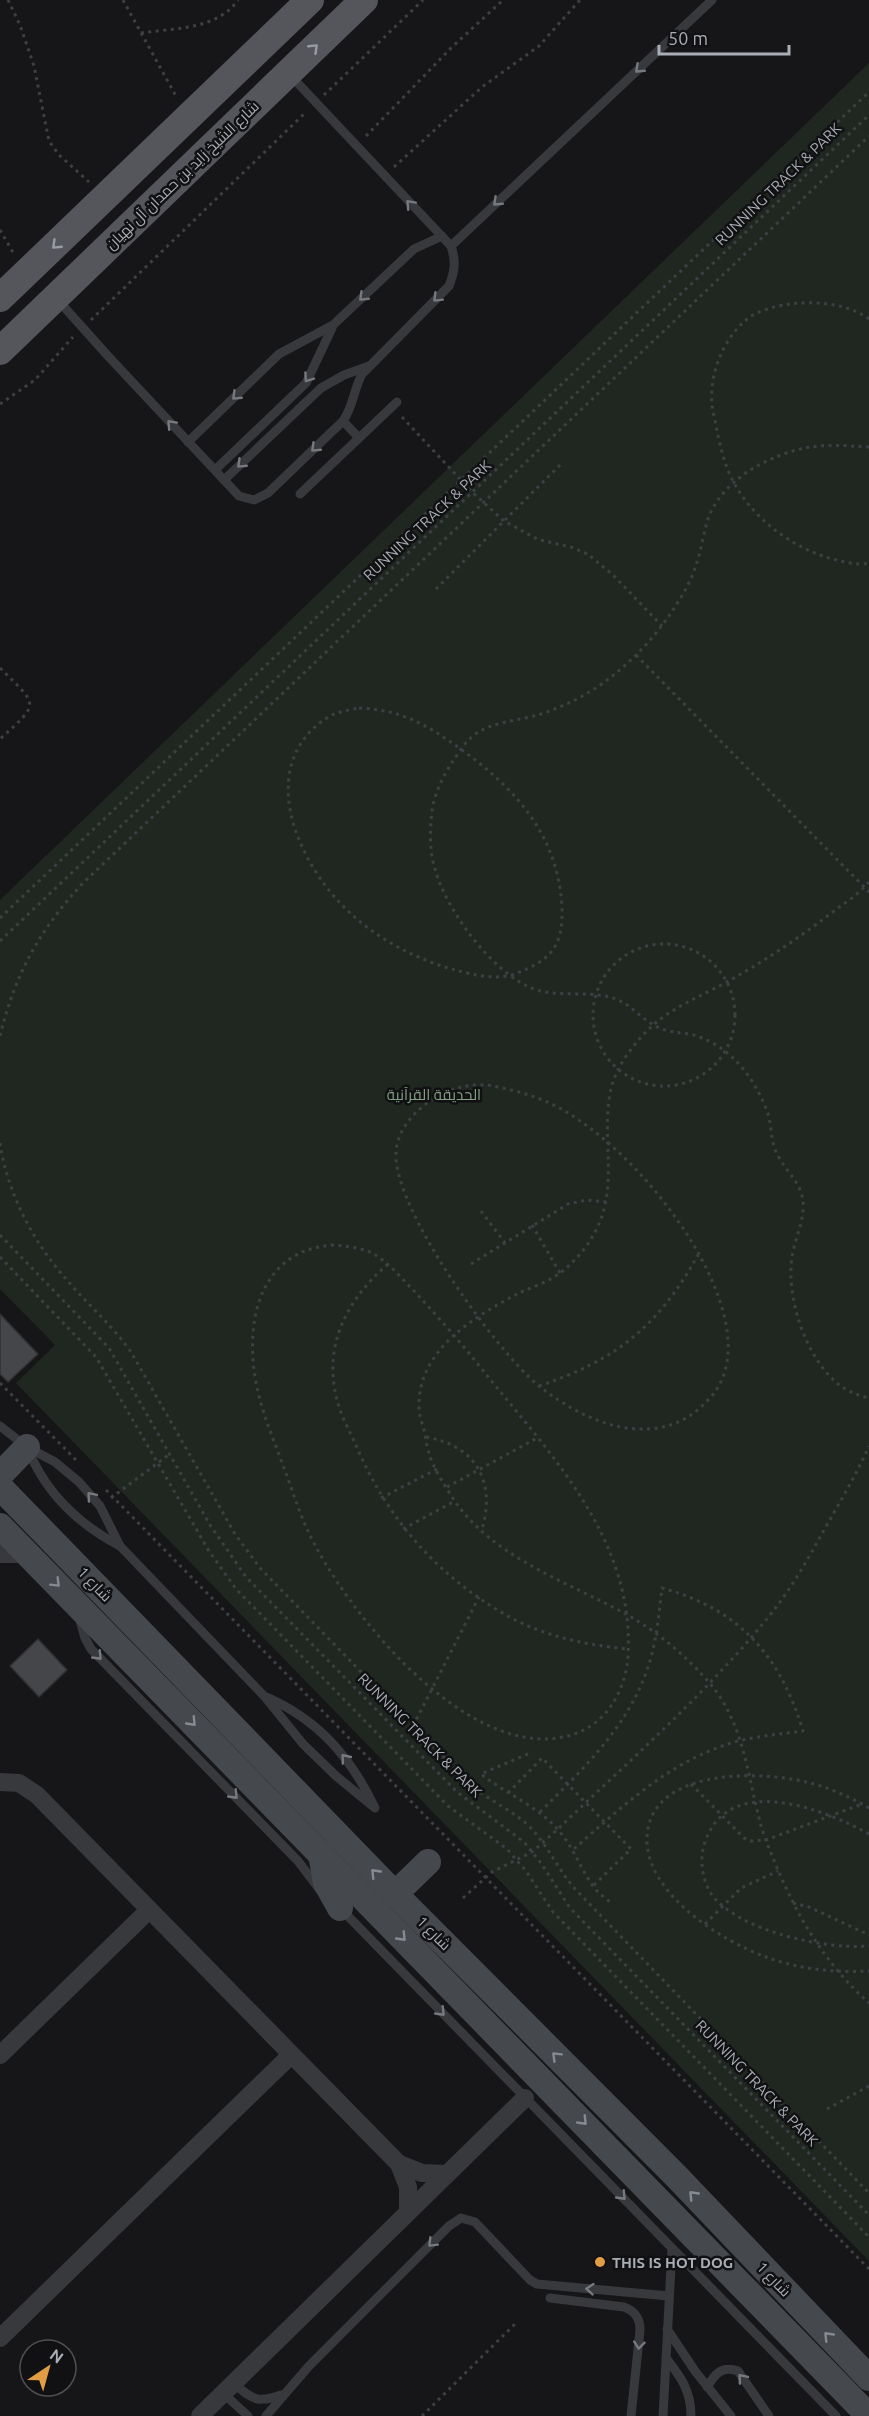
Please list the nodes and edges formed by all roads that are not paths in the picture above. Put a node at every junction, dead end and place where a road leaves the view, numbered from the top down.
1 (310, 0) edge
2 (321, 0) edge
3 (364, 0) edge
4 (712, 0) edge
5 (288, 73) junction
6 (442, 237) junction
7 (451, 246) junction
8 (87, 265) junction
9 (24, 276) junction
10 (56, 297) junction
11 (0, 298) edge
12 (0, 325) edge
13 (333, 326) junction
14 (0, 351) edge
15 (369, 366) junction
16 (394, 404) road end
17 (343, 421) junction
18 (359, 438) junction
19 (188, 442) junction
20 (215, 470) junction
21 (224, 480) junction
22 (300, 494) dead end
23 (0, 1426) edge
24 (27, 1447) junction
25 (0, 1475) edge
26 (0, 1486) edge
27 (0, 1526) edge
28 (120, 1546) junction
29 (0, 1554) edge
30 (26, 1554) junction
31 (75, 1603) junction
32 (265, 1697) junction
33 (0, 1782) edge
34 (321, 1854) junction
35 (428, 1862) dead end
36 (395, 1894) junction
37 (340, 1908) junction
38 (149, 1910) junction
39 (0, 2055) edge
40 (291, 2055) junction
41 (525, 2098) junction
42 (399, 2164) junction
43 (446, 2174) junction
44 (408, 2212) junction
45 (672, 2248) junction
46 (626, 2292) junction
47 (669, 2296) junction
48 (550, 2298) dead end
49 (624, 2307) junction
50 (667, 2329) junction
51 (0, 2338) edge
52 (666, 2358) junction
53 (869, 2378) edge
54 (707, 2386) junction
55 (228, 2388) junction
56 (283, 2394) junction
57 (201, 2416) edge
58 (248, 2416) edge
59 (266, 2416) edge
60 (631, 2416) edge
61 (663, 2416) edge
62 (691, 2416) edge
63 (731, 2416) edge
64 (770, 2416) edge
65 (836, 2416) edge
66 (869, 2416) edge

1 -> 9 main road
2 - 8 main road
5 -> 3 main road, شارع الشيخ زايد بن حمدان آل نهيان
4 -> 7 lane
6 -> 5 lane
5 - 8 main road, شارع الشيخ زايد بن حمدان آل نهيان
6 - 7 lane
6 -> 13 lane
7 -> 15 lane
8 - 10 main road, شارع الشيخ زايد بن حمدان آل نهيان
9 - 11 main road
9 - 12 main road
10 - 14 main road, شارع الشيخ زايد بن حمدان آل نهيان
19 -> 10 lane
13 -> 19 lane
13 -> 20 lane
15 - 17 lane
15 -> 21 lane
16 - 18 lane
17 - 18 lane
17 -> 21 lane
18 - 22 lane
19 - 20 lane
20 - 21 lane
23 - 24 lane
24 - 25 street
24 - 28 lane
28 -> 24 lane
36 -> 26 street, شارع 1
27 - 30 street, شارع 1
28 - 32 lane
29 - 30 street
30 -> 31 street, شارع 1
31 -> 34 street, شارع 1
31 -> 37 lane
32 -> 32 lane
33 - 38 street
34 - 37 street
34 -> 66 street, شارع 1
35 - 36 street
53 -> 36 street, شارع 1
37 -> 41 lane
38 - 39 street
38 - 40 street
40 - 42 street
40 - 51 street
41 - 43 street
41 -> 45 lane
42 - 43 street
42 - 44 street
43 - 44 street
44 - 55 street
45 - 47 lane
45 - 65 lane
46 - 47 lane
46 - 49 lane
46 -> 56 lane
47 - 50 lane
48 - 49 lane
49 -> 60 lane
50 - 52 lane
50 - 54 lane
52 - 61 lane
52 - 62 lane
54 - 63 lane
64 -> 54 lane
55 - 56 lane
55 - 57 street
55 - 58 lane
56 - 59 lane

